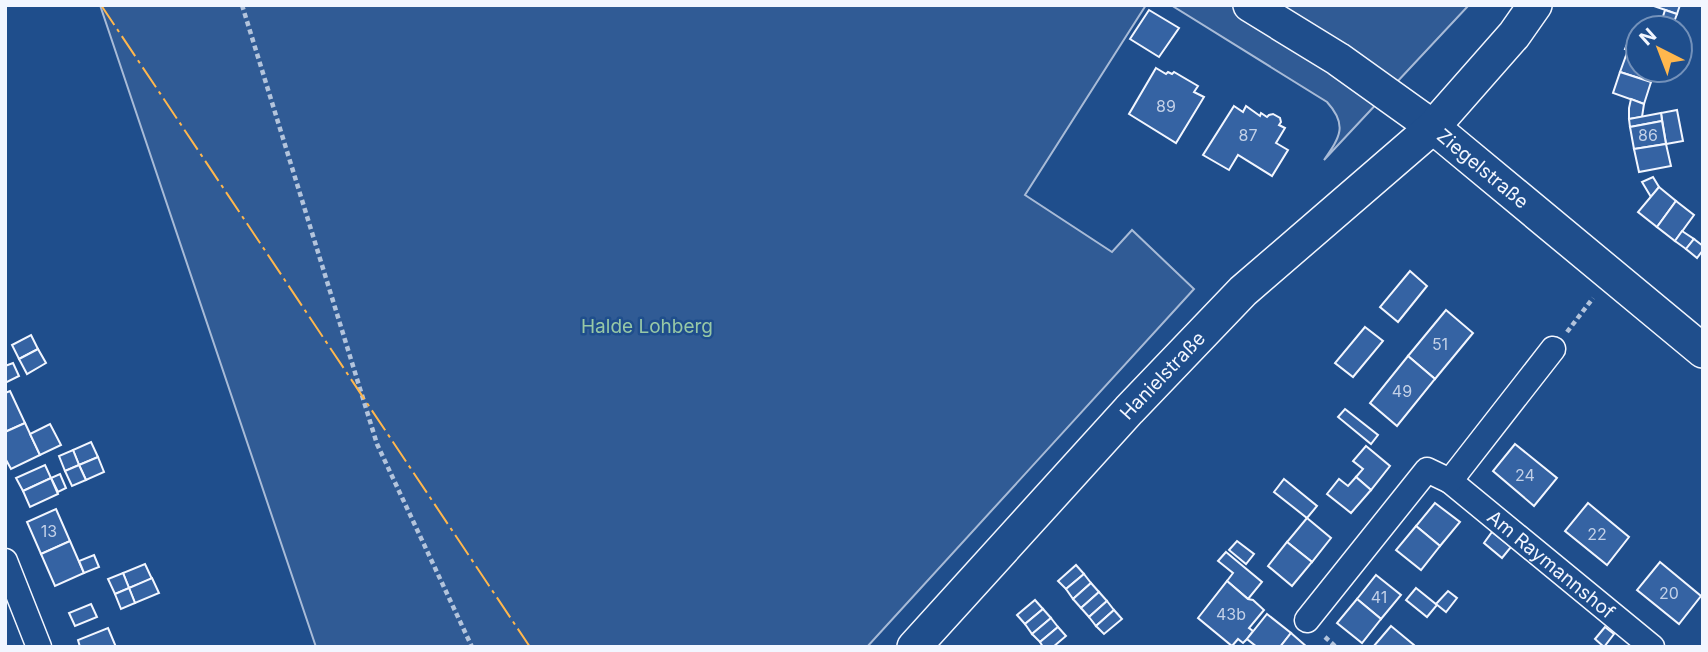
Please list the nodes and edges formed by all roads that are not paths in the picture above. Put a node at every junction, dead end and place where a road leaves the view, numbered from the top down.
1 (1250, 5) edge
2 (1535, 5) edge
3 (1433, 127) junction
4 (1553, 349) road end
5 (1703, 351) edge
6 (1450, 481) junction
7 (5, 561) edge
8 (1307, 620) dead end
9 (39, 647) edge
10 (914, 647) edge
11 (1652, 647) edge

1 - 3 main road, Ziegelstraße
2 - 3 main road, Hanielstraße
3 - 5 main road, Ziegelstraße
3 - 10 main road, Hanielstraße
4 - 6 street
6 - 8 street
6 - 11 street, Am Raymannshof
7 - 9 street

